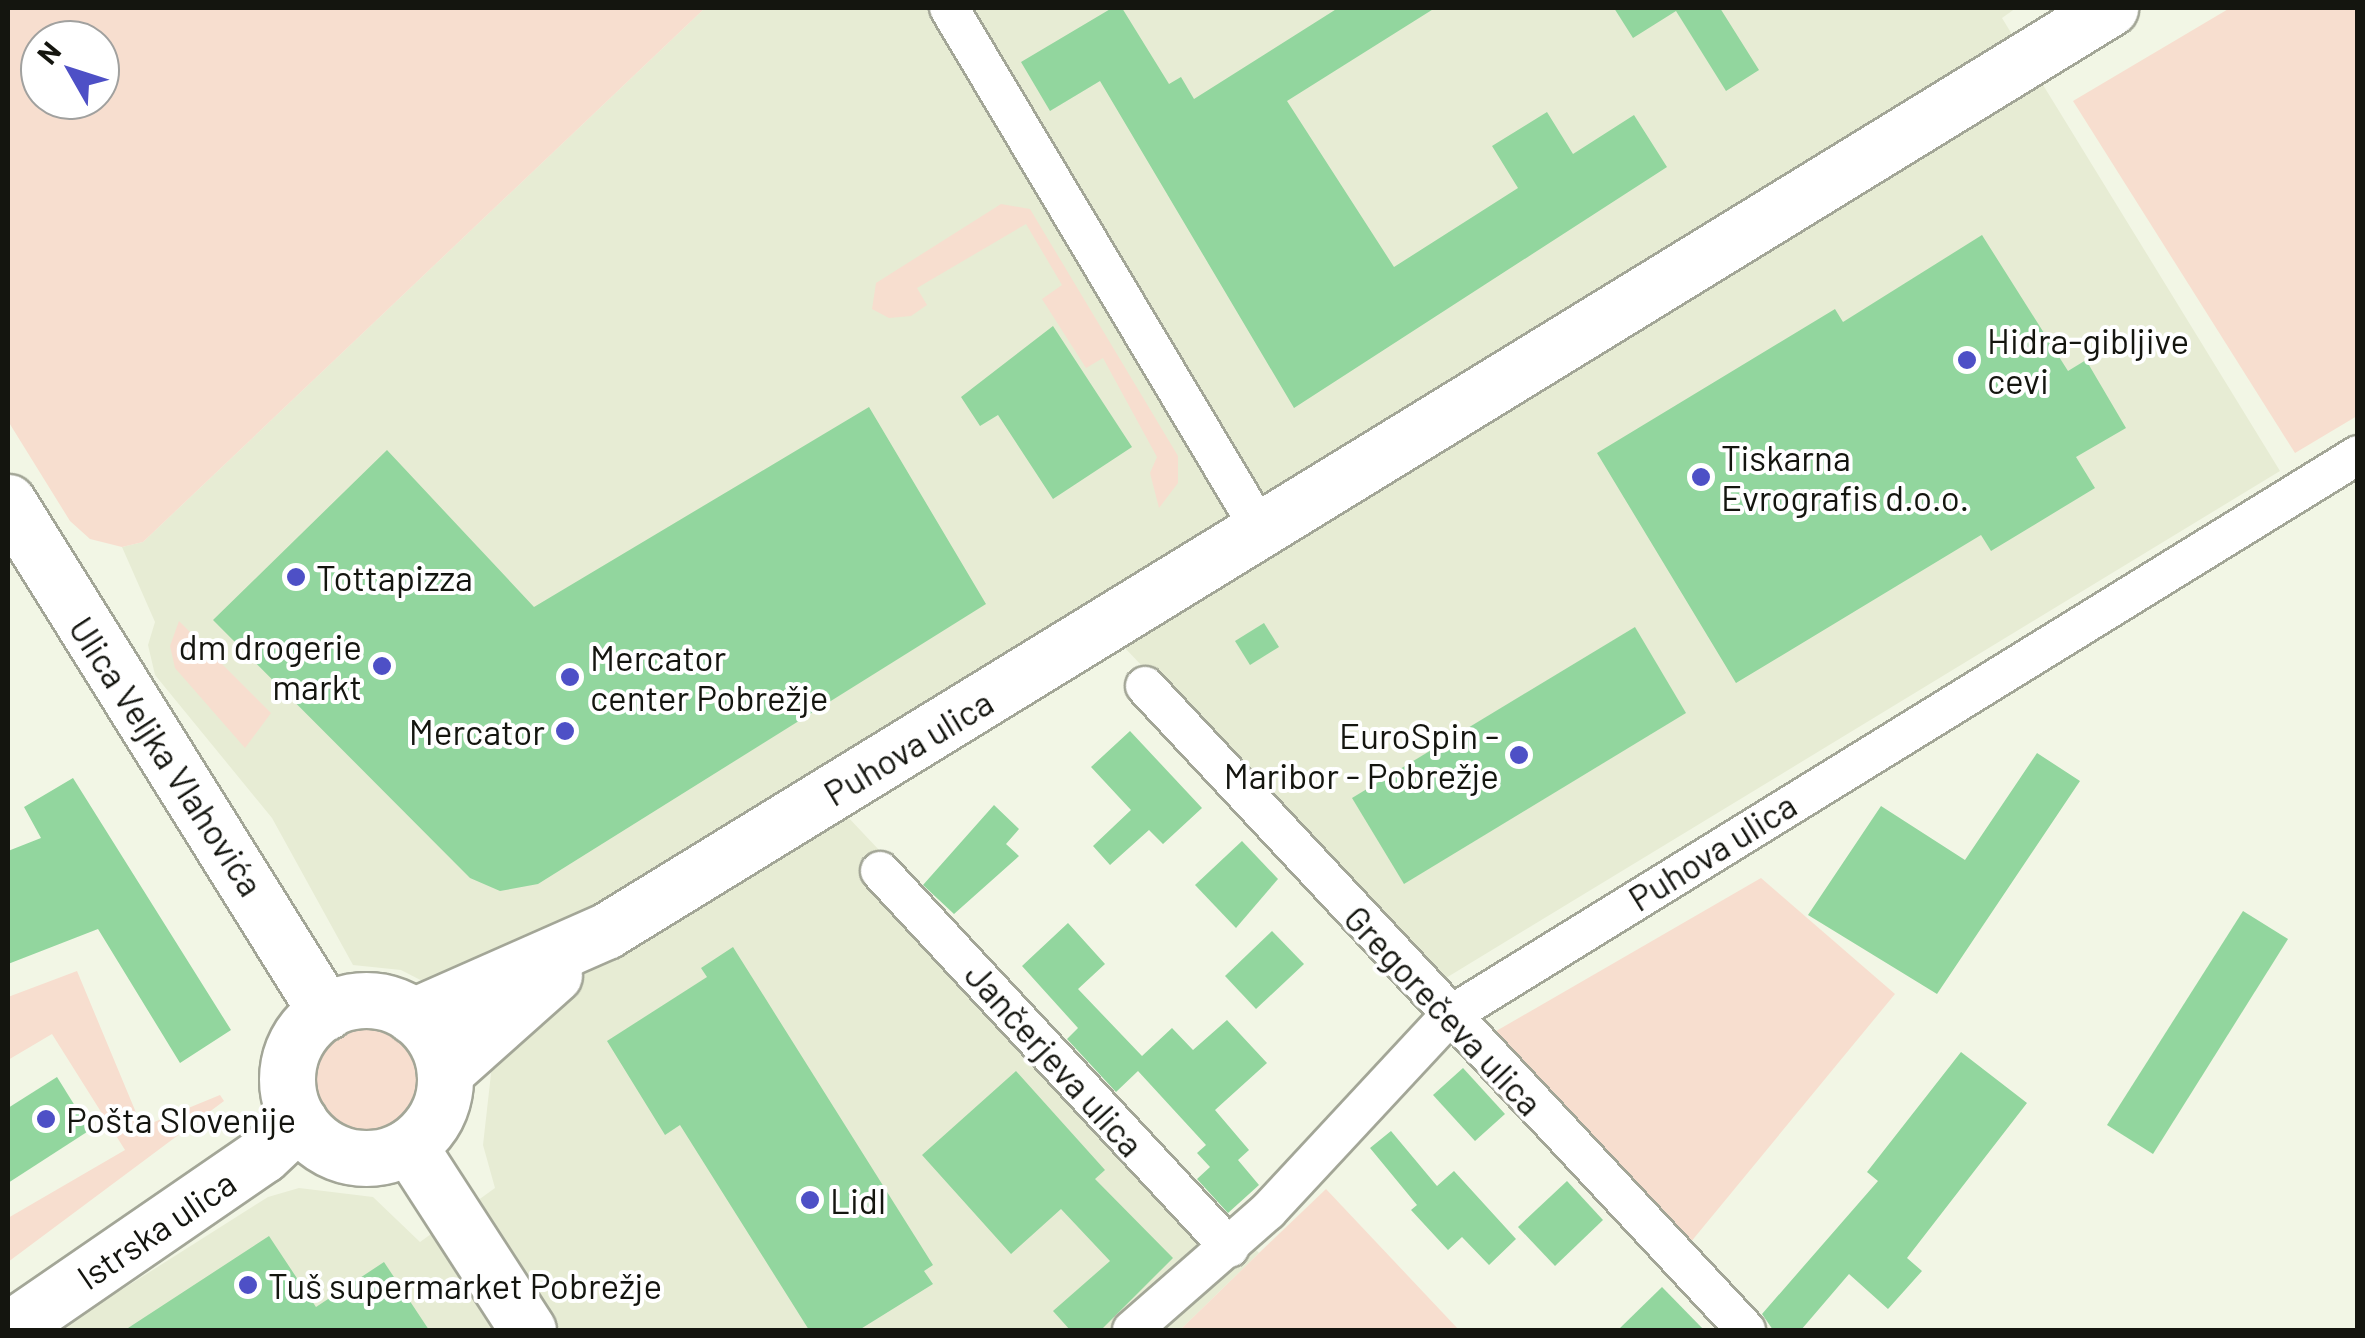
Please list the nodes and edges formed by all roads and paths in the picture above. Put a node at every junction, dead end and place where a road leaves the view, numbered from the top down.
1 (948, 8) edge
2 (2110, 8) edge
3 (2358, 455) edge
4 (8, 502) edge
5 (1260, 529) junction
6 (1146, 686) dead end
7 (880, 870) dead end
8 (606, 932) junction
9 (326, 1012) junction
10 (413, 1016) junction
11 (1449, 1016) junction
12 (444, 1072) junction
13 (298, 1121) junction
14 (409, 1146) junction
15 (1230, 1248) junction
16 (8, 1330) edge
17 (528, 1330) edge
18 (1132, 1330) edge
19 (1746, 1330) edge

1 - 5 street
2 - 5 street, Puhova ulica
3 - 11 street, Puhova ulica
4 - 9 street, Ulica Veljka Vlahovića
5 - 8 street, Puhova ulica
6 - 11 street, Gregorečeva ulica
7 - 15 street, Jančerjeva ulica
8 - 10 street
8 - 12 street
9 - 10 street
9 - 13 street
10 - 12 street
11 - 15 street, Puhova ulica
11 - 19 street, Gregorečeva ulica
12 - 14 street
13 - 14 street
13 - 16 street, Istrska ulica
14 - 17 street
15 - 18 street, Puhova ulica

